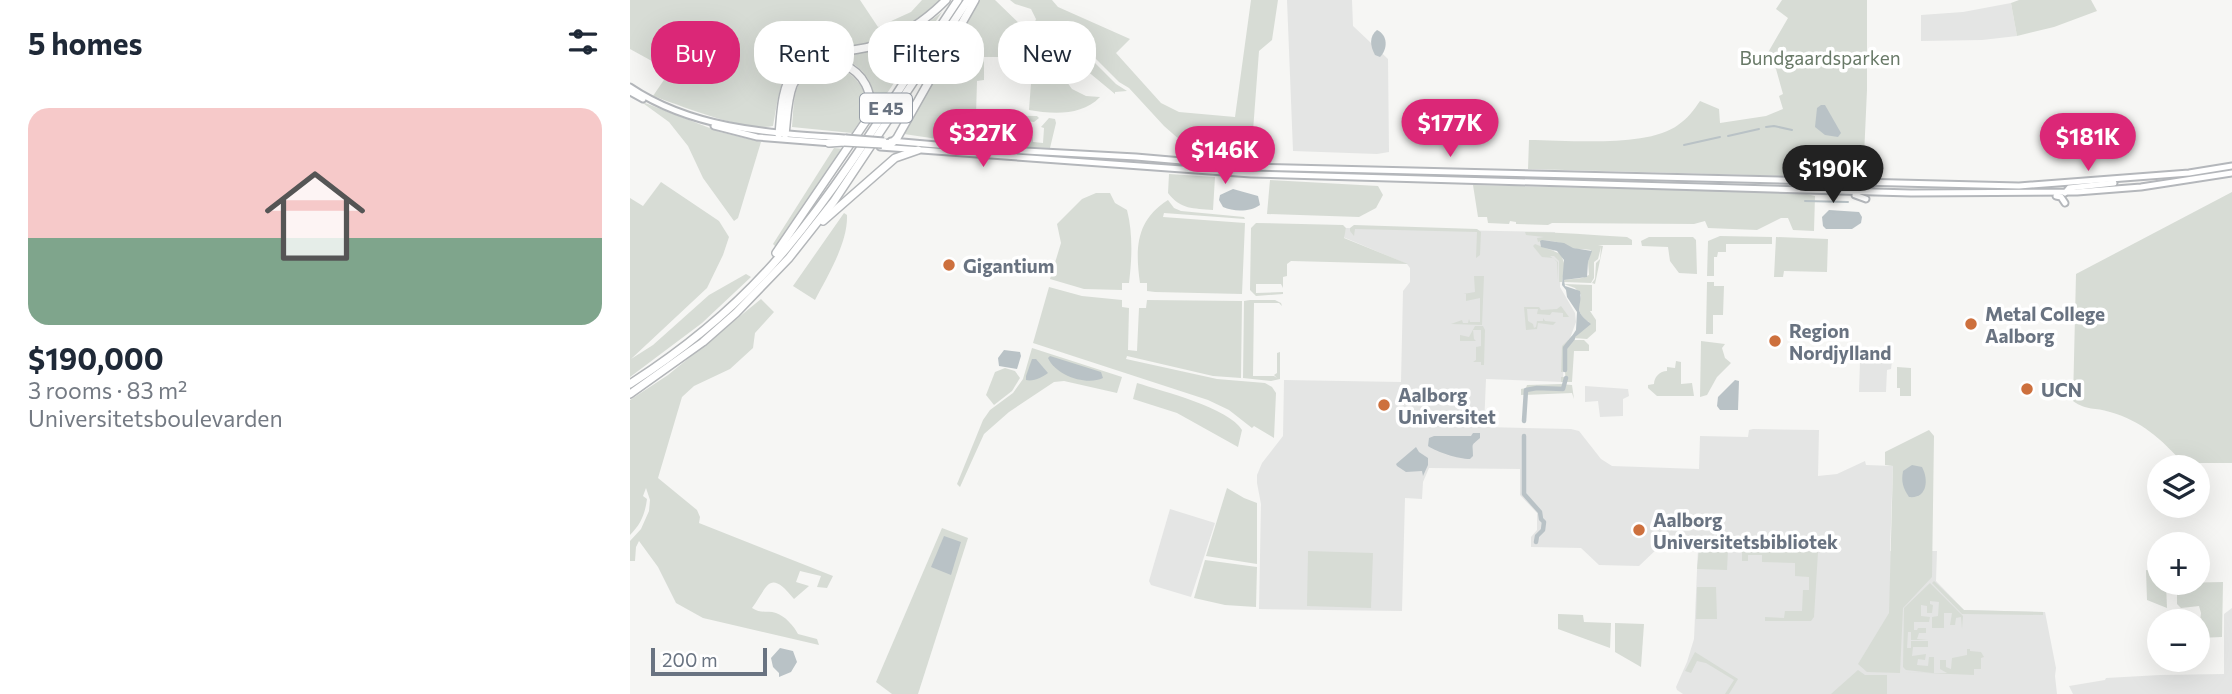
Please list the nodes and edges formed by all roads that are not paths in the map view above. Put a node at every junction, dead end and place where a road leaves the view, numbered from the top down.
1 (946, 0) edge
2 (958, 0) edge
3 (968, 0) edge
4 (975, 0) edge
5 (630, 89) edge
6 (782, 134) junction
7 (899, 134) junction
8 (844, 141) junction
9 (829, 143) joint
10 (906, 143) junction
11 (887, 144) junction
12 (918, 150) junction
13 (2232, 166) edge
14 (2232, 173) edge
15 (875, 175) junction
16 (2134, 178) junction
17 (1874, 183) junction
18 (1781, 189) junction
19 (1800, 191) junction
20 (1948, 192) junction
21 (2065, 192) junction
22 (1866, 200) dead end
23 (2065, 203) dead end
24 (789, 258) junction
25 (670, 356) junction
26 (630, 384) edge
27 (630, 394) edge

1 - 6 highway
2 - 25 highway, E 45
3 - 24 highway, E 45
4 - 7 highway
5 - 6 main road
5 - 9 main road
6 - 8 main road
6 - 25 highway
7 - 10 highway
7 - 11 highway
8 - 9 highway
8 - 11 highway, bridge
10 - 11 main road
10 - 17 main road
11 - 12 main road
11 - 15 highway
12 - 15 highway
12 - 18 main road
13 - 16 main road
14 - 21 main road
15 - 24 highway
16 - 17 main road
16 - 21 main road
17 - 18 main road
18 - 19 main road
19 - 20 main road
19 - 22 main road
20 - 21 main road
20 - 23 main road
24 - 27 highway, E 45
25 - 26 highway, E 45

